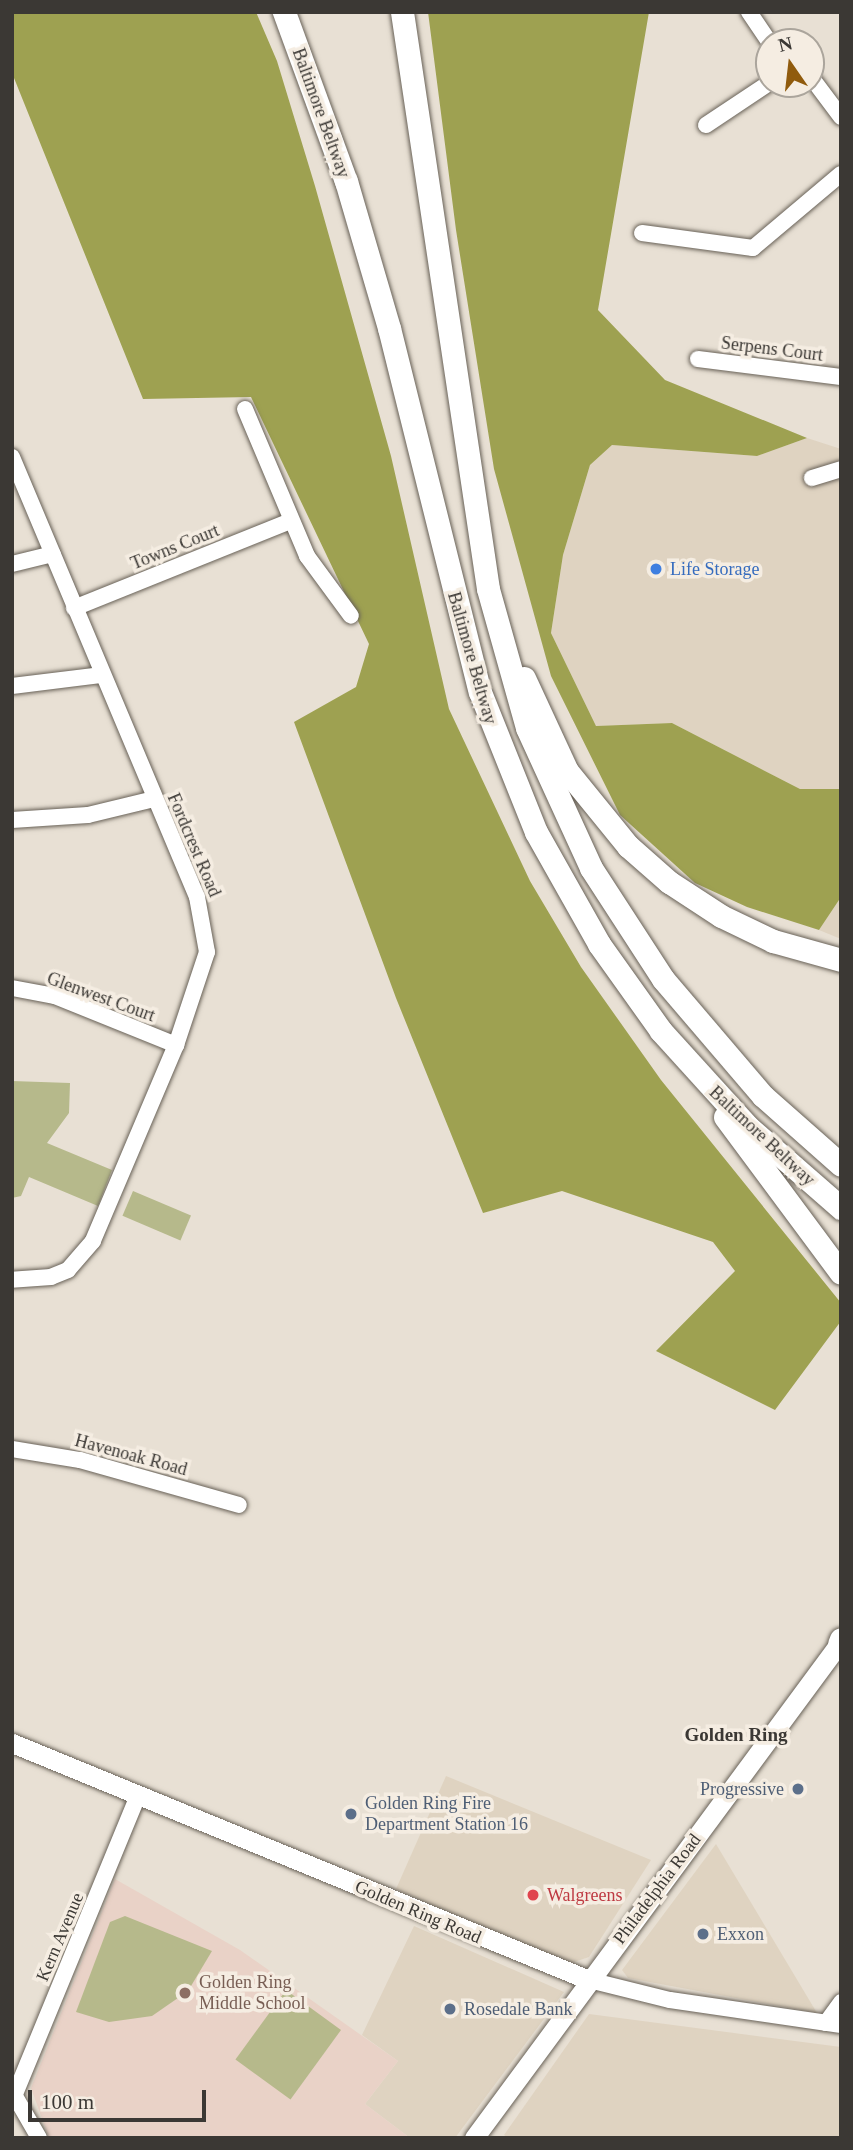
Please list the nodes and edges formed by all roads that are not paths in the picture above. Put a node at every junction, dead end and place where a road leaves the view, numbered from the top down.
1 (273, 12) edge
2 (284, 12) edge
3 (402, 12) edge
4 (749, 12) edge
5 (760, 28) edge
6 (755, 92) edge
7 (825, 96) edge
8 (841, 117) edge
9 (706, 125) dead end
10 (841, 174) edge
11 (642, 233) dead end
12 (363, 242) junction
13 (698, 359) dead end
14 (841, 377) edge
15 (245, 409) dead end
16 (12, 457) edge
17 (841, 469) edge
18 (812, 478) dead end
19 (478, 514) junction
20 (290, 521) junction
21 (53, 554) junction
22 (12, 564) edge
23 (74, 608) junction
24 (351, 616) dead end
25 (102, 675) junction
26 (12, 686) edge
27 (154, 799) junction
28 (12, 820) edge
29 (841, 960) edge
30 (12, 988) edge
31 (176, 1045) junction
32 (701, 1079) junction
33 (841, 1165) edge
34 (841, 1208) edge
35 (841, 1273) edge
36 (12, 1280) edge
37 (12, 1449) edge
38 (239, 1505) dead end
39 (840, 1641) edge
40 (12, 1743) edge
41 (138, 1795) junction
42 (589, 1980) junction
43 (841, 2002) edge
44 (833, 2024) edge
45 (14, 2092) edge
46 (39, 2138) edge
47 (474, 2138) edge

1 - 12 highway
2 - 12 highway, Baltimore Beltway
3 - 19 highway, Baltimore Beltway
4 - 5 street
6 - 9 street
7 - 8 street
10 - 11 street
12 - 32 highway, Baltimore Beltway
13 - 14 street, Serpens Court
15 - 20 street
16 - 21 street, Fordcrest Road
17 - 18 street
19 - 29 highway
19 - 33 highway, Baltimore Beltway
20 - 23 street, Towns Court
20 - 24 street
21 - 22 street
21 - 23 street, Fordcrest Road
23 - 25 street, Fordcrest Road
25 - 26 street
25 - 27 street, Fordcrest Road
27 - 28 street
27 - 31 street, Fordcrest Road
30 - 31 street, Glenwest Court
31 - 36 street, Fordcrest Road
32 - 34 highway, Baltimore Beltway
32 - 35 highway
37 - 38 street, Havenoak Road
39 - 42 main road, Philadelphia Road
40 - 41 main road, Golden Ring Road
41 - 42 main road, Golden Ring Road
41 - 45 street, Kern Avenue
42 - 44 street, Golden Ring Road
42 - 47 main road, Philadelphia Road
43 - 44 street
45 - 46 street

